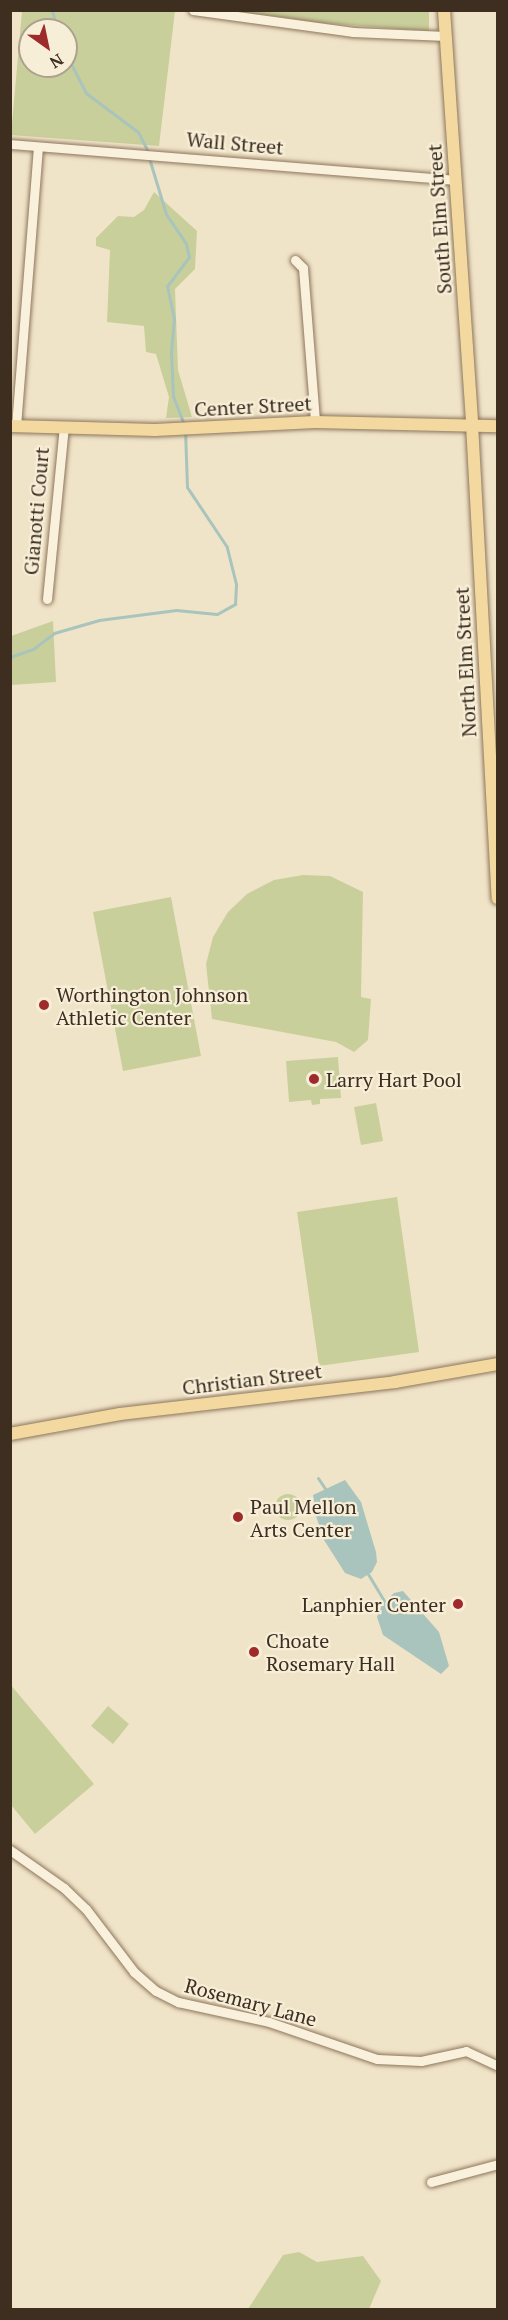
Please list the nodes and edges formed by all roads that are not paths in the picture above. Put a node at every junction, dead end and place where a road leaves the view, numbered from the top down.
1 (193, 10) edge
2 (444, 10) edge
3 (446, 36) junction
4 (10, 144) edge
5 (38, 148) junction
6 (456, 180) junction
7 (295, 260) dead end
8 (315, 422) junction
9 (472, 424) junction
10 (13, 426) edge
11 (498, 426) edge
12 (64, 427) junction
13 (47, 599) dead end
14 (495, 801) edge
15 (498, 898) edge
16 (498, 1364) edge
17 (10, 1434) edge
18 (10, 1850) edge
19 (498, 2066) edge
20 (498, 2164) edge
21 (431, 2182) dead end

1 - 3 street
2 - 3 main road, South Elm Street
3 - 6 main road, South Elm Street
4 - 5 street, Wall Street
5 - 6 street, Wall Street
5 - 10 street
6 - 9 main road, South Elm Street
7 - 8 street
8 - 9 main road, Center Street
8 - 12 main road, Center Street
9 - 11 main road, Center Street
9 - 14 main road, North Elm Street
10 - 12 main road, Center Street
12 - 13 street, Gianotti Court
14 - 15 main road, North Elm Street
16 - 17 main road, Christian Street
18 - 19 street, Rosemary Lane
20 - 21 street

